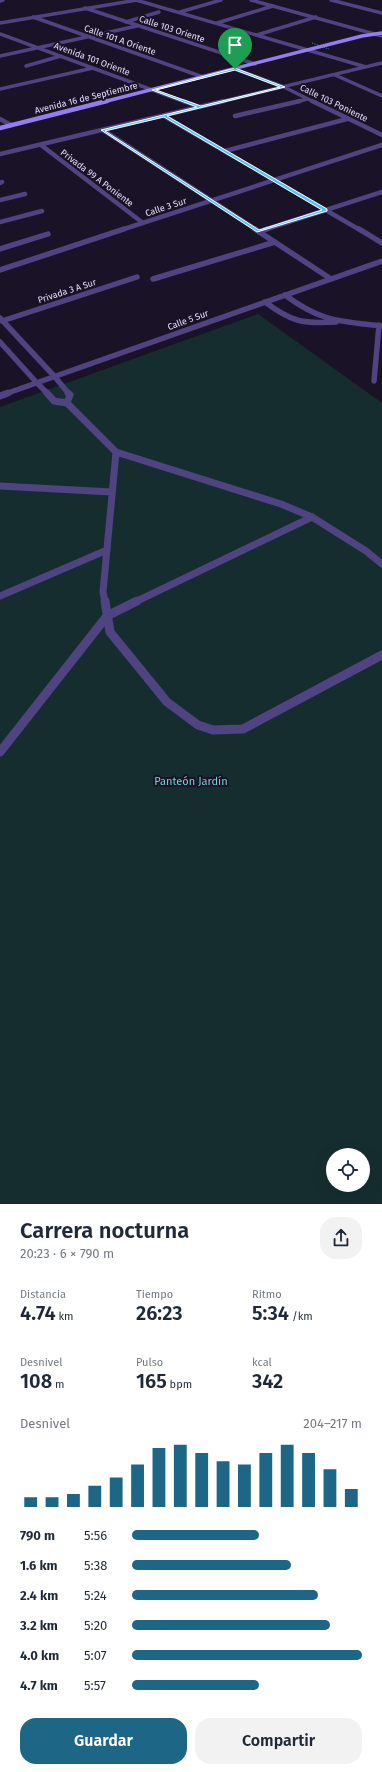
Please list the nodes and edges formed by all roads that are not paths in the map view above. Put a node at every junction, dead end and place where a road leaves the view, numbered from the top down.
1 (0, 0) edge
2 (3, 0) edge
3 (118, 0) edge
4 (137, 0) edge
5 (221, 0) edge
6 (251, 0) edge
7 (331, 0) edge
8 (273, 6) junction
9 (85, 8) junction
10 (159, 12) dead end
11 (179, 12) junction
12 (382, 13) edge
13 (316, 17) junction
14 (33, 18) junction
15 (0, 22) edge
16 (126, 22) junction
17 (217, 23) junction
18 (138, 26) junction
19 (382, 28) edge
20 (368, 32) junction
21 (0, 34) edge
22 (376, 34) junction
23 (382, 34) edge
24 (256, 35) junction
25 (362, 36) junction
26 (88, 37) junction
27 (40, 48) junction
28 (308, 50) junction
29 (0, 56) edge
30 (61, 56) junction
31 (382, 63) edge
32 (255, 64) junction
33 (26, 66) dead end
34 (366, 67) junction
35 (93, 68) junction
36 (235, 69) junction
37 (335, 75) junction
38 (203, 77) junction
39 (284, 87) junction
40 (0, 89) edge
41 (153, 90) junction
42 (382, 92) edge
43 (376, 93) junction
44 (382, 96) edge
45 (307, 99) junction
46 (201, 107) junction
47 (164, 116) junction
48 (235, 116) dead end
49 (0, 118) edge
50 (348, 118) junction
51 (11, 125) junction
52 (0, 128) edge
53 (102, 130) junction
54 (382, 135) edge
55 (41, 145) junction
56 (382, 146) edge
57 (225, 151) junction
58 (0, 154) edge
59 (275, 180) junction
60 (382, 192) edge
61 (25, 194) dead end
62 (0, 200) edge
63 (211, 201) junction
64 (326, 210) junction
65 (42, 211) dead end
66 (0, 222) edge
67 (143, 223) junction
68 (259, 232) junction
69 (48, 234) dead end
70 (275, 242) junction
71 (382, 243) edge
72 (0, 249) edge
73 (382, 261) edge
74 (0, 270) edge
75 (137, 277) dead end
76 (331, 279) junction
77 (153, 280) dead end
78 (285, 295) junction
79 (265, 302) junction
80 (1, 320) edge
81 (341, 322) junction
82 (380, 326) edge
83 (0, 342) edge
84 (54, 377) junction
85 (374, 381) dead end
86 (37, 383) junction
87 (0, 396) edge
88 (67, 403) junction
89 (116, 452) junction
90 (0, 486) edge
91 (112, 492) junction
92 (312, 518) junction
93 (107, 550) junction
94 (382, 564) edge
95 (0, 596) edge
96 (107, 616) junction
97 (382, 655) edge
98 (0, 752) edge

1 - 2 street
3 - 15 street
4 - 9 street
4 - 11 street
5 - 11 street
6 - 8 street
7 - 12 street
8 - 13 street
8 - 17 street
9 - 14 street
9 - 16 street, Calle 103 Oriente
10 - 16 street
11 - 17 street
13 - 20 street
13 - 24 street
14 - 15 street
14 - 26 street, Calle 101 A Oriente
16 - 18 street, Calle 103 Oriente
17 - 24 street
18 - 26 street
18 - 32 street, Calle 103 Oriente
19 - 20 main road, Avenida 16 de Septiembre
20 - 22 street
20 - 25 main road, Avenida 16 de Septiembre
21 - 27 street, Avenida 101 Oriente
22 - 23 street
22 - 25 main road, Avenida 16 de Septiembre
24 - 28 street
25 - 28 main road, Avenida 16 de Septiembre
26 - 27 street
26 - 38 street, Calle 101 A Oriente
27 - 29 street
27 - 30 street, Avenida 101 Oriente
28 - 32 main road, Avenida 16 de Septiembre
28 - 34 street
30 - 33 street
30 - 35 street, Avenida 101 Oriente
31 - 34 street
32 - 36 main road, Avenida 16 de Septiembre
34 - 37 street
35 - 40 street
35 - 41 street, Avenida 101 Oriente
36 - 38 main road, Avenida 16 de Septiembre
36 - 39 street, Calle 103 Poniente
37 - 39 street
37 - 43 street
38 - 41 main road, Avenida 16 de Septiembre
39 - 45 street, Calle 103 Poniente
39 - 46 street
41 - 46 street, Avenida 101 Oriente
41 - 51 main road, Avenida 16 de Septiembre
42 - 43 street
43 - 44 street
45 - 48 street
45 - 50 street, Calle 103 Poniente
46 - 47 street
47 - 53 street
47 - 57 street
49 - 51 street
50 - 54 street, Calle 103 Poniente
50 - 57 street
51 - 52 main road, Avenida 16 de Septiembre
53 - 55 street
53 - 63 street
55 - 58 street
55 - 67 street, Privada 99 A Poniente
56 - 59 street, Calle 3 Sur
57 - 59 street
59 - 63 street, Calle 3 Sur
59 - 64 street
60 - 64 street
61 - 62 street
63 - 67 street, Calle 3 Sur
63 - 68 street
64 - 68 street
64 - 71 street
65 - 66 street
67 - 74 street, Calle 3 Sur
68 - 70 street
69 - 72 street
70 - 76 street
70 - 77 street
73 - 76 street, Calle 5 Sur
75 - 80 street, Privada 3 A Sur
76 - 78 street, Calle 5 Sur
78 - 79 street, Calle 5 Sur
78 - 81 street
79 - 81 street
79 - 84 street, Calle 5 Sur
80 - 84 street
81 - 82 street
82 - 85 street
83 - 86 street
84 - 86 street, Calle 5 Sur
84 - 88 street
86 - 87 street, Calle 5 Sur
86 - 88 street
88 - 89 street
89 - 91 street
89 - 92 street
90 - 91 street
91 - 93 street
92 - 94 street
92 - 96 street
93 - 95 street
93 - 96 street
96 - 97 street
96 - 98 street

